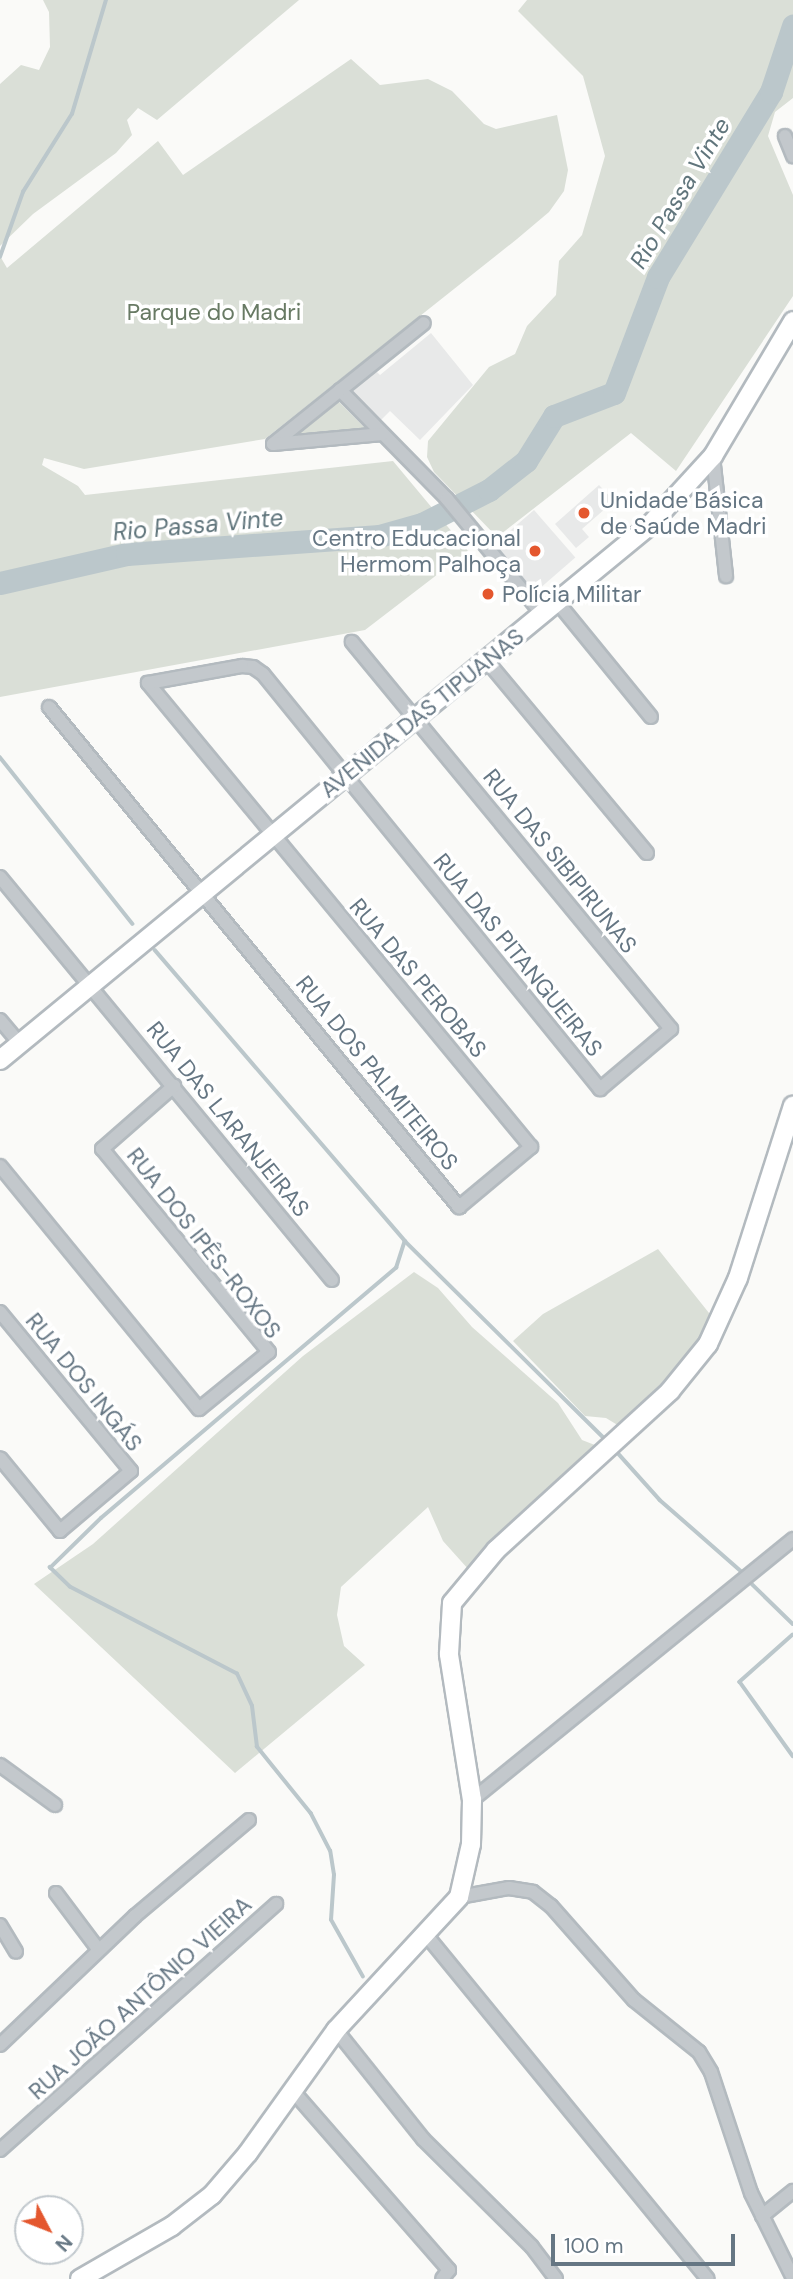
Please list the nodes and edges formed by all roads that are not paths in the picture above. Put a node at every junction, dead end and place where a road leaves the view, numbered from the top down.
1 (785, 136) dead end
2 (793, 156) edge
3 (793, 321) edge
4 (424, 323) dead end
5 (340, 390) junction
6 (383, 434) junction
7 (713, 456) junction
8 (726, 576) dead end
9 (558, 603) junction
10 (543, 615) junction
11 (352, 642) dead end
12 (487, 662) junction
13 (49, 707) dead end
14 (651, 718) dead end
15 (416, 719) junction
16 (345, 776) junction
17 (273, 835) junction
18 (647, 853) dead end
19 (0, 877) edge
20 (203, 894) junction
21 (91, 985) junction
22 (0, 1020) edge
23 (671, 1029) joint
24 (20, 1044) junction
25 (0, 1060) edge
26 (174, 1086) junction
27 (793, 1106) edge
28 (786, 1146) edge
29 (531, 1147) joint
30 (0, 1166) edge
31 (332, 1280) dead end
32 (0, 1312) edge
33 (0, 1458) edge
34 (793, 1539) edge
35 (0, 1765) edge
36 (472, 1800) junction
37 (55, 1805) dead end
38 (249, 1820) dead end
39 (56, 1894) dead end
40 (459, 1898) junction
41 (276, 1904) dead end
42 (0, 1925) edge
43 (427, 1936) junction
44 (98, 1949) junction
45 (16, 1952) dead end
46 (336, 2029) junction
47 (0, 2045) edge
48 (292, 2090) junction
49 (0, 2150) edge
50 (793, 2191) edge
51 (762, 2216) junction
52 (793, 2278) edge
53 (80, 2279) edge
54 (442, 2279) edge
55 (556, 2279) edge
56 (708, 2279) edge

1 - 2 street
3 - 7 main road, AVENIDA DAS TIPUANAS
4 - 5 street
5 - 6 street
5 - 6 street
6 - 10 street
7 - 8 street
7 - 9 main road, AVENIDA DAS TIPUANAS
9 - 10 main road, AVENIDA DAS TIPUANAS
9 - 14 street
10 - 12 main road, AVENIDA DAS TIPUANAS
11 - 15 street, RUA DAS SIBIPIRUNAS
12 - 15 main road, AVENIDA DAS TIPUANAS
12 - 18 street
13 - 20 street
15 - 16 main road, AVENIDA DAS TIPUANAS
15 - 23 street, RUA DAS SIBIPIRUNAS
16 - 17 main road, AVENIDA DAS TIPUANAS
16 - 17 street, RUA DAS PEROBAS
16 - 23 street, RUA DAS PITANGUEIRAS
17 - 20 main road, AVENIDA DAS TIPUANAS
17 - 29 street, RUA DAS PEROBAS
19 - 21 street, RUA DAS LARANJEIRAS
20 - 21 main road, AVENIDA DAS TIPUANAS
20 - 29 street, RUA DOS PALMITEIROS
21 - 24 main road, AVENIDA DAS TIPUANAS
21 - 26 street, RUA DAS LARANJEIRAS
22 - 24 street
24 - 25 main road, AVENIDA DAS TIPUANAS
26 - 30 street, RUA DOS IPÊS-ROXOS
26 - 31 street, RUA DAS LARANJEIRAS
27 - 28 main road
28 - 36 main road
32 - 33 street, RUA DOS INGÁS
34 - 36 street
35 - 37 street
36 - 40 main road
38 - 44 street
39 - 44 street
40 - 43 main road
40 - 51 street
41 - 49 street, RUA JOÃO ANTÔNIO VIEIRA
42 - 45 street
43 - 46 main road
43 - 56 street
44 - 47 street
46 - 48 main road
46 - 55 street
48 - 53 main road
48 - 54 street
50 - 51 street
51 - 52 street

